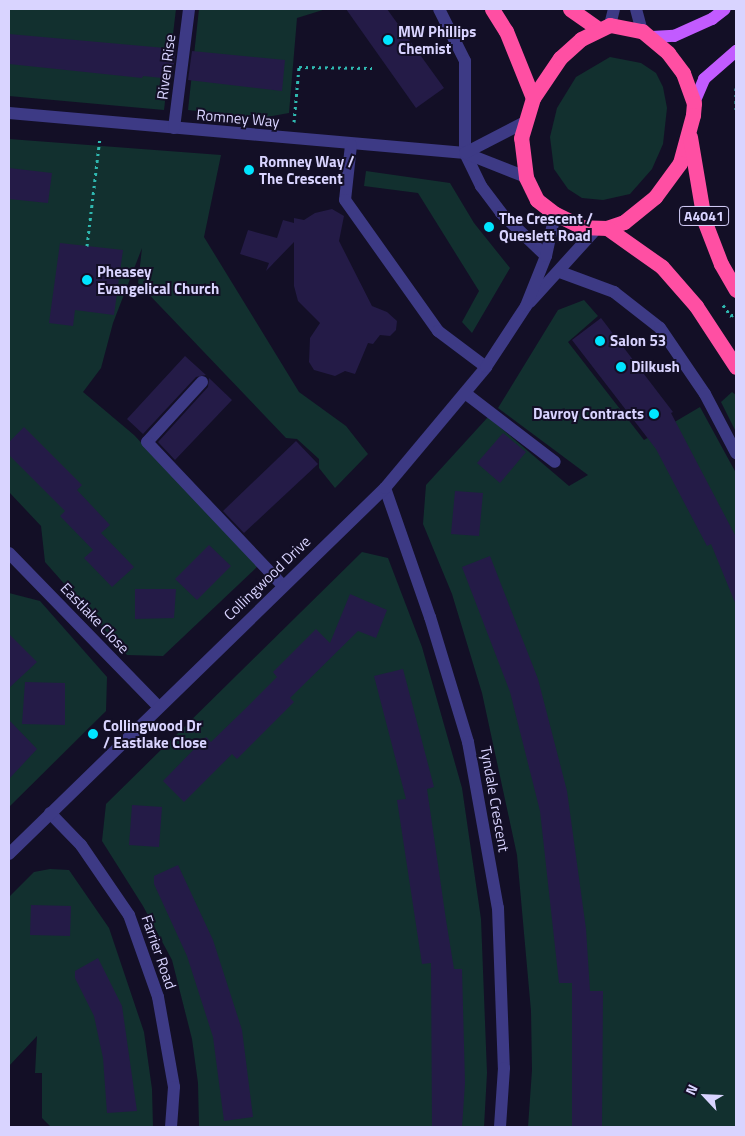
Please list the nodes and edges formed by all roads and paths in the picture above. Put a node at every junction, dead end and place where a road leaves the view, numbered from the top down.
1 (189, 9) edge
2 (440, 9) edge
3 (492, 9) edge
4 (570, 9) edge
5 (614, 9) edge
6 (636, 9) edge
7 (725, 9) edge
8 (604, 27) junction
9 (647, 34) junction
10 (736, 50) edge
11 (372, 68) dead end
12 (736, 88) edge
13 (533, 98) junction
14 (694, 103) junction
15 (736, 111) edge
16 (9, 113) edge
17 (101, 122) junction
18 (525, 122) junction
19 (174, 128) junction
20 (690, 135) junction
21 (293, 140) junction
22 (351, 145) junction
23 (465, 153) junction
24 (526, 177) junction
25 (554, 214) junction
26 (602, 228) junction
27 (87, 246) dead end
28 (546, 256) junction
29 (560, 272) junction
30 (736, 290) edge
31 (526, 306) junction
32 (486, 367) junction
33 (736, 367) edge
34 (202, 382) dead end
35 (466, 393) junction
36 (736, 454) edge
37 (555, 462) dead end
38 (385, 488) junction
39 (9, 553) edge
40 (282, 585) junction
41 (159, 707) junction
42 (50, 813) junction
43 (9, 854) edge
44 (171, 1127) edge
45 (500, 1127) edge

1 - 19 street, Riven Rise
2 - 23 street
3 - 13 highway
4 - 8 highway
5 - 8 street
6 - 9 street
7 - 9 main road
8 - 9 highway
8 - 13 highway
9 - 14 highway
10 - 14 main road
11 - 21 path
12 - 15 path
13 - 18 highway
14 - 20 highway
16 - 17 street, Romney Way
17 - 19 street, Romney Way
17 - 27 path
18 - 23 street
18 - 24 highway
19 - 21 street, Romney Way
20 - 26 highway
20 - 30 highway, A4041
21 - 22 street, Romney Way
22 - 23 street, Romney Way
22 - 32 street
23 - 24 street, Romney Way
23 - 28 street
24 - 25 highway
25 - 26 highway
25 - 28 street, Collingwood Drive
26 - 29 street, Collingwood Drive
26 - 33 highway
28 - 31 street, Collingwood Drive
29 - 31 street, Collingwood Drive
29 - 36 street
31 - 32 street, Collingwood Drive
32 - 35 street, Collingwood Drive
34 - 40 street
35 - 37 street
35 - 38 street, Collingwood Drive
38 - 40 street, Collingwood Drive
38 - 45 street, Tyndale Crescent
39 - 41 street, Eastlake Close
40 - 41 street, Collingwood Drive
41 - 42 street, Collingwood Drive
42 - 43 street, Collingwood Drive
42 - 44 street, Farrier Road

